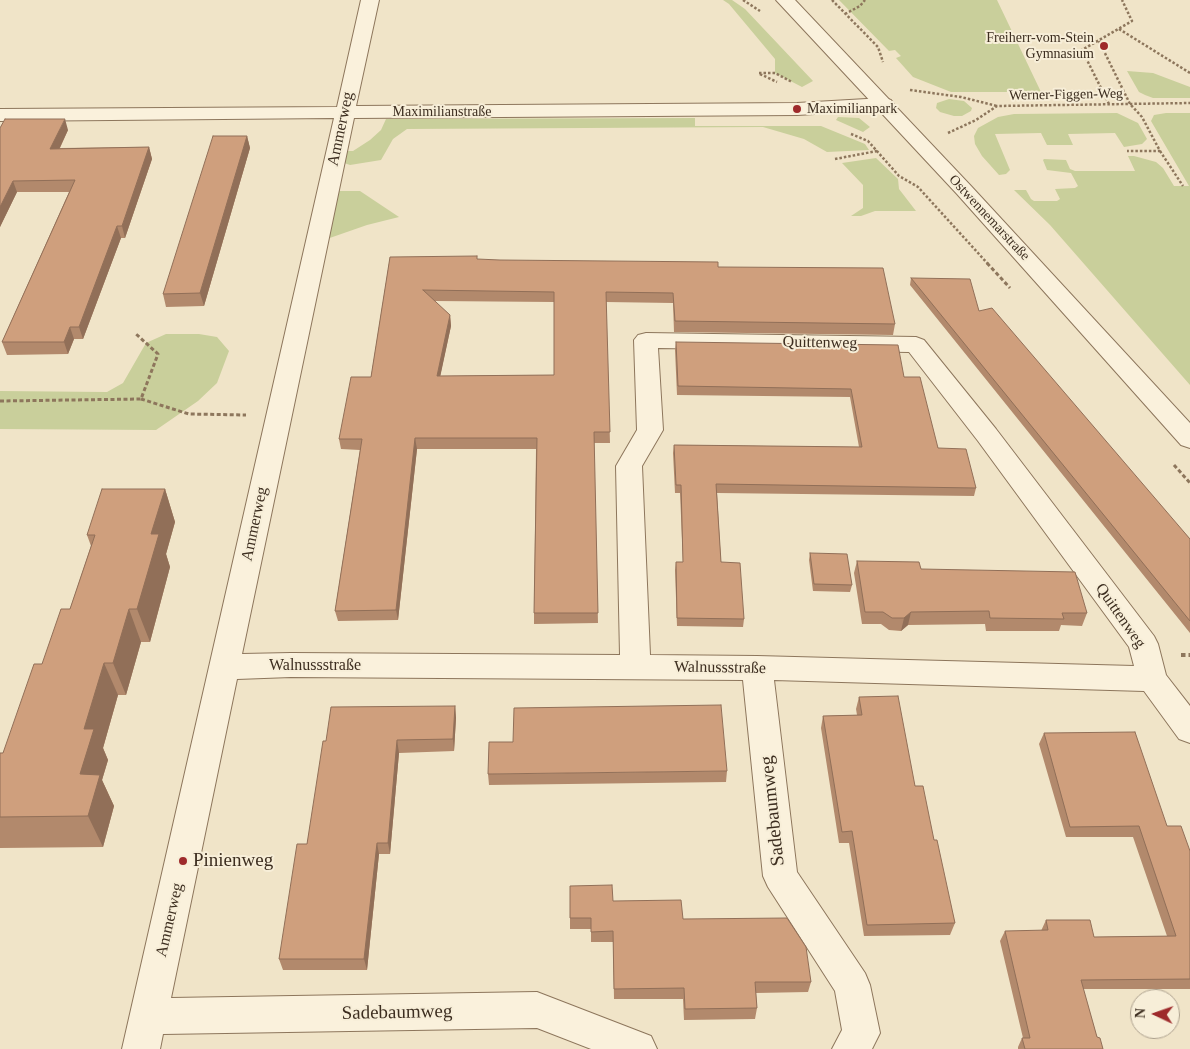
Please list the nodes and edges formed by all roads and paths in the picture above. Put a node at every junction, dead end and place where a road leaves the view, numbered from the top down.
1 (370, 0) edge
2 (743, 0) edge
3 (785, 0) edge
4 (832, 0) edge
5 (865, 0) edge
6 (1122, 0) edge
7 (763, 12) dead end
8 (845, 14) junction
9 (1119, 29) junction
10 (1099, 40) junction
11 (883, 64) dead end
12 (759, 73) dead end
13 (1190, 73) edge
14 (795, 84) dead end
15 (916, 97) dead end
16 (1190, 103) edge
17 (884, 104) junction
18 (1109, 104) junction
19 (1130, 104) junction
20 (997, 106) junction
21 (344, 113) junction
22 (0, 114) edge
23 (943, 126) dead end
24 (877, 151) dead end
25 (1127, 151) dead end
26 (1160, 151) junction
27 (835, 159) dead end
28 (1182, 186) dead end
29 (136, 334) dead end
30 (142, 400) junction
31 (0, 401) edge
32 (279, 414) junction
33 (1190, 439) edge
34 (224, 667) junction
35 (636, 667) junction
36 (757, 668) junction
37 (1152, 679) junction
38 (1190, 730) edge
39 (145, 1032) edge
40 (638, 1049) edge
41 (851, 1049) edge

1 - 21 street, Ammerweg
2 - 7 path
3 - 17 street, Ostwennemarstraße
4 - 8 path
5 - 8 path
6 - 9 path
8 - 11 path
9 - 10 path
9 - 13 path
10 - 18 path
10 - 19 path
12 - 14 path
15 - 20 path
16 - 19 path, Werner-Figgen-Weg
17 - 21 street, Maximilianstraße
17 - 33 street, Ostwennemarstraße
18 - 19 path, Werner-Figgen-Weg
18 - 20 path, Werner-Figgen-Weg
19 - 26 path
20 - 23 path, Werner-Figgen-Weg
21 - 22 street, Maximilianstraße
21 - 32 street, Ammerweg
24 - 27 path
25 - 26 path
26 - 28 path
29 - 30 path
30 - 31 path
30 - 32 path
32 - 34 street, Ammerweg
34 - 35 street, Walnussstraße
34 - 39 street, Ammerweg
35 - 36 street, Walnussstraße
35 - 37 street, Quittenweg
36 - 37 street, Walnussstraße
36 - 41 street, Sadebaumweg
37 - 38 street
39 - 40 street, Sadebaumweg

